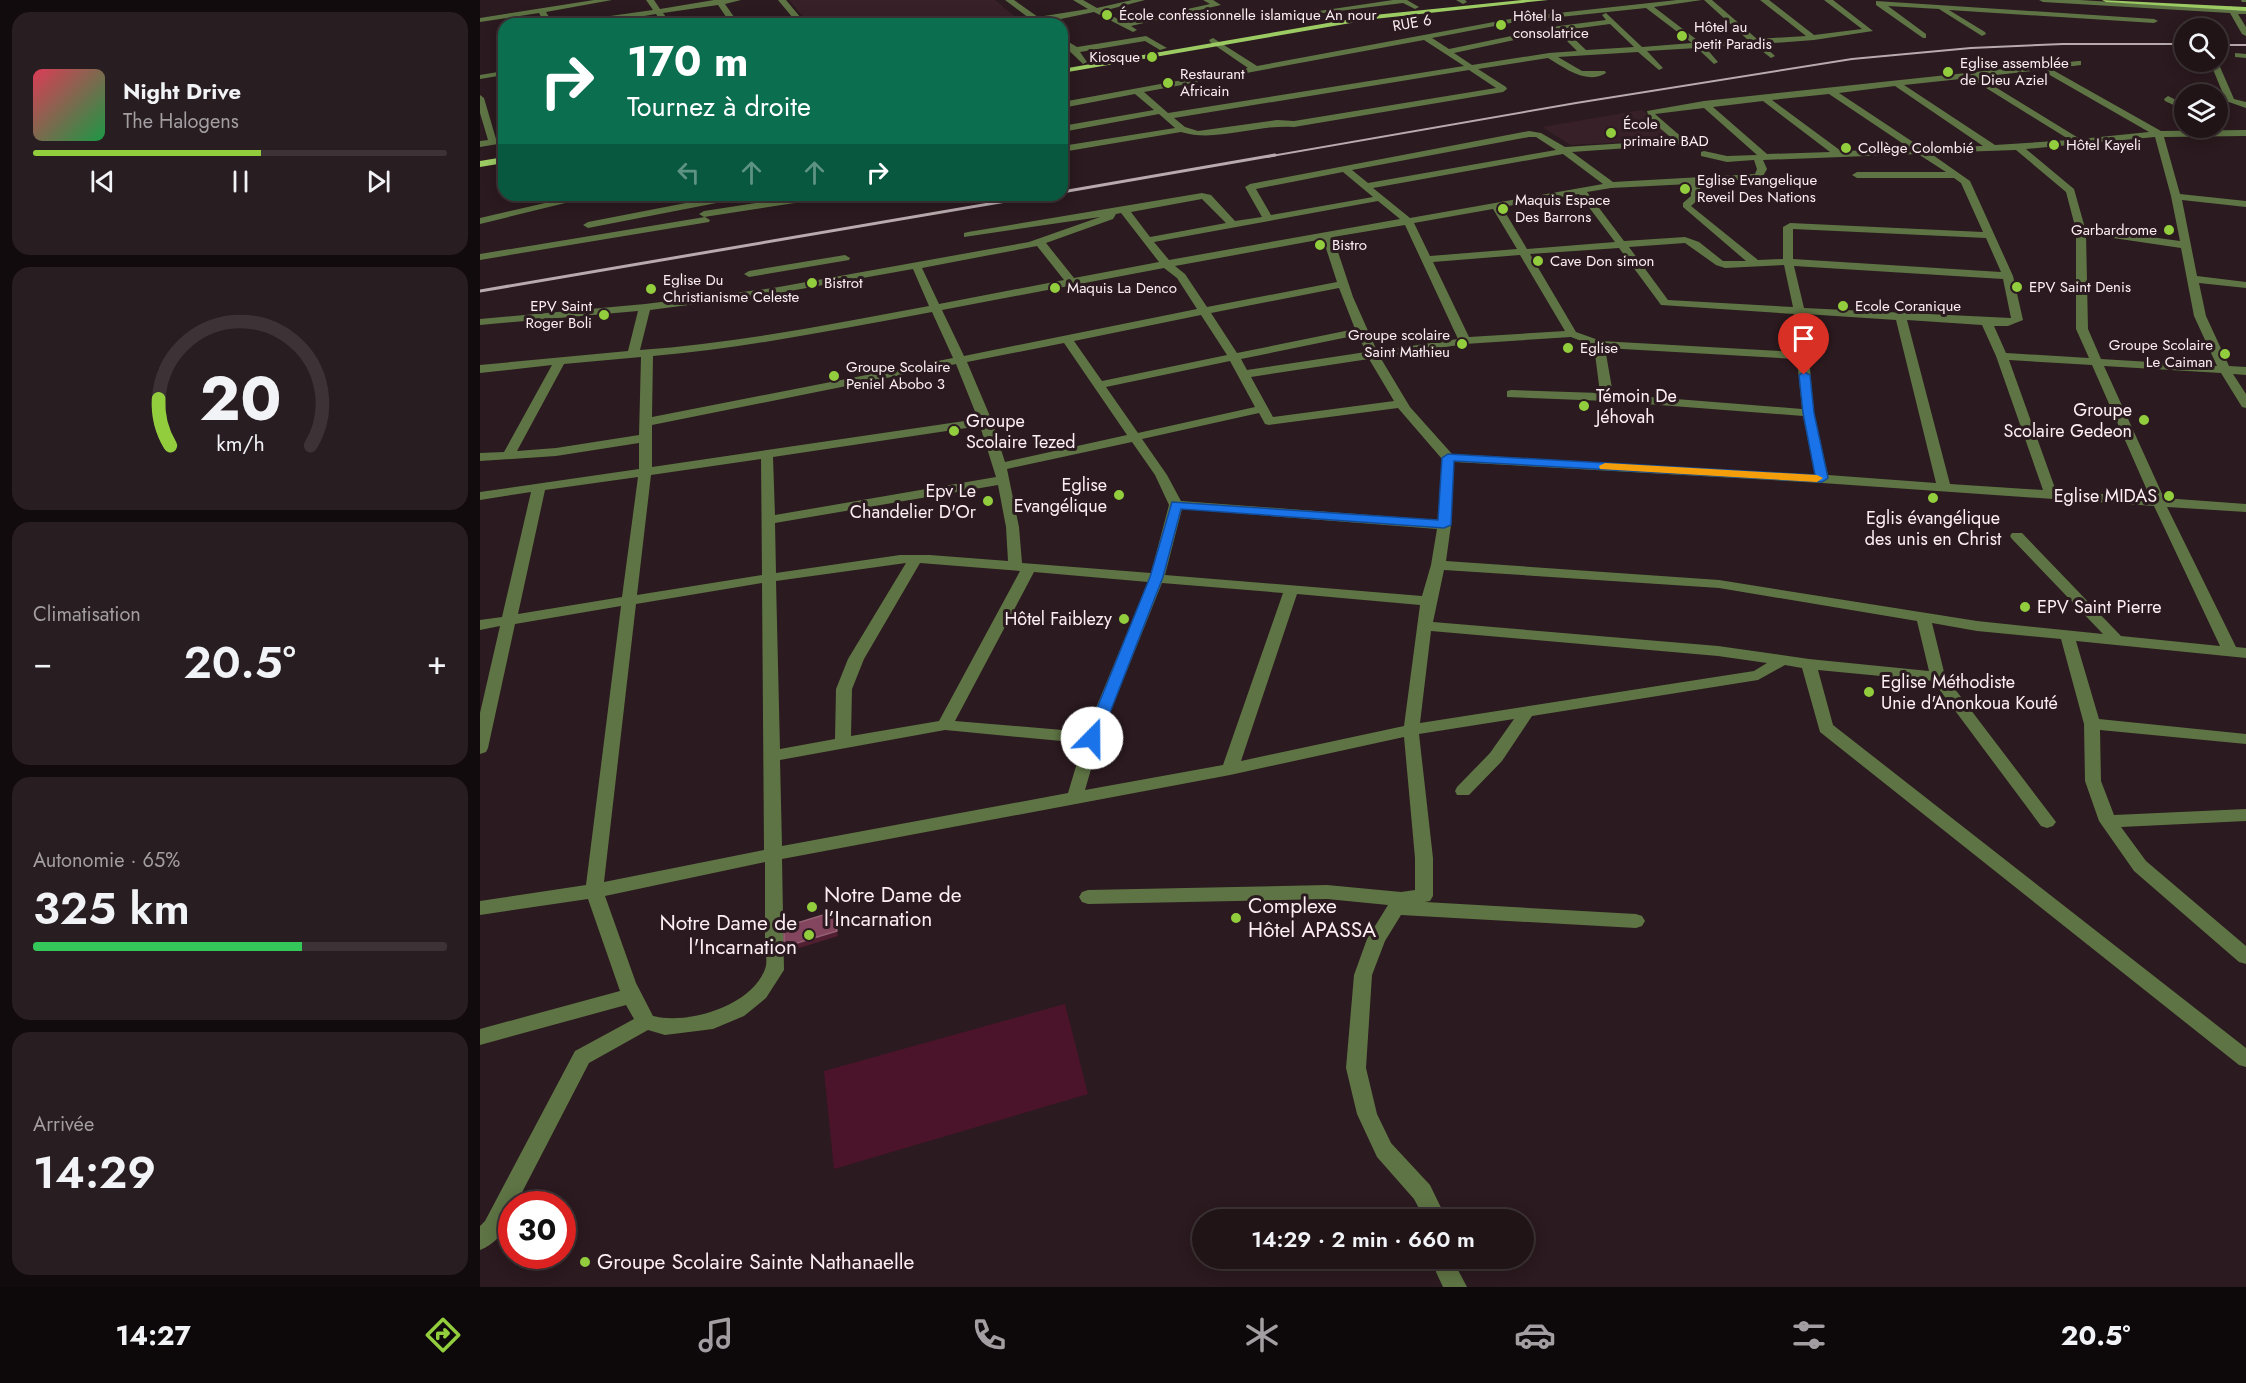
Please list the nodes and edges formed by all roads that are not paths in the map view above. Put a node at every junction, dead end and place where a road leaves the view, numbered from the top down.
1 (608, 0) edge
2 (650, 0) edge
3 (737, 0) edge
4 (783, 0) edge
5 (1009, 0) edge
6 (1077, 0) edge
7 (1141, 0) edge
8 (1207, 0) edge
9 (1402, 0) edge
10 (1483, 0) edge
11 (1544, 0) edge
12 (1698, 0) edge
13 (1708, 0) edge
14 (1764, 0) edge
15 (1828, 0) edge
16 (2043, 0) edge
17 (2106, 0) edge
18 (2176, 0) edge
19 (719, 1) edge
20 (1462, 1) edge
21 (1877, 1) edge
22 (2246, 1) edge
23 (1647, 5) junction
24 (1415, 7) junction
25 (1940, 7) junction
26 (1093, 9) junction
27 (1599, 9) junction
28 (2233, 10) junction
29 (2246, 10) edge
30 (542, 11) junction
31 (659, 11) junction
32 (1323, 11) dead end
33 (546, 18) edge
34 (615, 18) edge
35 (663, 18) edge
36 (731, 18) edge
37 (797, 18) edge
38 (1034, 18) edge
39 (1056, 18) edge
40 (480, 20) edge
41 (1613, 21) junction
42 (2154, 21) dead end
43 (1125, 25) junction
44 (1559, 28) junction
45 (1982, 34) dead end
46 (2246, 34) edge
47 (1424, 36) junction
48 (1923, 36) dead end
49 (1146, 38) junction
50 (1813, 40) junction
51 (1754, 41) junction
52 (1216, 42) junction
53 (1068, 45) edge
54 (1699, 45) junction
55 (1162, 48) junction
56 (1642, 49) junction
57 (1074, 50) junction
58 (1446, 52) junction
59 (1583, 52) junction
60 (1549, 56) junction
61 (1771, 56) dead end
62 (1083, 62) junction
63 (1714, 62) dead end
64 (2078, 63) dead end
65 (1068, 65) edge
66 (1469, 67) junction
67 (2042, 67) junction
68 (1254, 68) junction
69 (1659, 68) dead end
70 (1068, 70) edge
71 (2218, 72) edge
72 (1602, 73) dead end
73 (498, 74) edge
74 (1971, 75) junction
75 (480, 77) edge
76 (1894, 82) junction
77 (1137, 91) junction
78 (1831, 91) junction
79 (480, 98) edge
80 (1764, 98) junction
81 (2168, 99) dead end
82 (2174, 102) edge
83 (1068, 104) edge
84 (1704, 104) junction
85 (2246, 105) edge
86 (1164, 113) junction
87 (1068, 128) edge
88 (1182, 129) junction
89 (2239, 133) edge
90 (2159, 134) junction
91 (2077, 140) junction
92 (498, 141) edge
93 (493, 142) junction
94 (2246, 143) edge
95 (480, 144) edge
96 (2018, 147) junction
97 (1068, 148) edge
98 (1993, 148) junction
99 (1564, 151) junction
100 (1921, 152) junction
101 (1840, 155) junction
102 (1762, 157) junction
103 (498, 161) edge
104 (480, 164) edge
105 (1715, 165) junction
106 (498, 168) edge
107 (1346, 169) junction
108 (480, 171) edge
109 (1857, 175) dead end
110 (1958, 175) junction
111 (1695, 181) junction
112 (1611, 185) junction
113 (1366, 186) junction
114 (1581, 190) junction
115 (2176, 196) junction
116 (1381, 198) junction
117 (565, 201) edge
118 (713, 201) edge
119 (793, 201) edge
120 (699, 204) junction
121 (2246, 204) edge
122 (1496, 205) junction
123 (1119, 211) junction
124 (704, 217) junction
125 (1268, 218) junction
126 (481, 219) edge
127 (1408, 221) junction
128 (960, 224) dead end
129 (588, 225) dead end
130 (1233, 225) junction
131 (2081, 230) junction
132 (708, 232) dead end
133 (968, 235) junction
134 (1989, 235) junction
135 (1327, 236) junction
136 (1149, 240) junction
137 (1040, 243) junction
138 (839, 245) dead end
139 (1620, 245) junction
140 (2186, 245) junction
141 (1524, 251) junction
142 (977, 254) junction
143 (480, 257) edge
144 (845, 258) junction
145 (1426, 259) junction
146 (1755, 262) junction
147 (1788, 262) junction
148 (1166, 264) junction
149 (916, 265) junction
150 (749, 274) dead end
151 (2008, 276) junction
152 (854, 277) junction
153 (2192, 279) junction
154 (1071, 282) junction
155 (1342, 284) junction
156 (2246, 285) edge
157 (645, 307) junction
158 (935, 309) junction
159 (1799, 309) junction
160 (1203, 311) junction
161 (1900, 315) junction
162 (1986, 321) junction
163 (480, 322) edge
164 (1360, 331) junction
165 (1572, 334) junction
166 (1066, 338) junction
167 (1465, 341) junction
168 (1599, 344) junction
169 (640, 353) junction
170 (1371, 354) junction
171 (1803, 356) junction
172 (2002, 356) junction
173 (1234, 357) junction
174 (959, 359) junction
175 (560, 361) junction
176 (2096, 363) junction
177 (480, 369) edge
178 (2224, 369) junction
179 (2246, 371) edge
180 (1244, 374) junction
181 (1098, 385) junction
182 (1511, 394) dead end
183 (1607, 397) junction
184 (1400, 404) junction
185 (2246, 404) edge
186 (1262, 409) junction
187 (1808, 413) junction
188 (986, 421) junction
189 (647, 422) junction
190 (645, 438) junction
191 (1134, 439) junction
192 (508, 456) junction
193 (767, 456) junction
194 (480, 457) edge
195 (1448, 458) junction
196 (645, 471) junction
197 (1001, 473) junction
198 (1822, 478) junction
199 (539, 487) junction
200 (1944, 487) junction
201 (2051, 495) junction
202 (480, 496) edge
203 (2159, 503) junction
204 (1176, 505) junction
205 (2246, 508) edge
206 (768, 520) junction
207 (1444, 525) junction
208 (2017, 536) dead end
209 (915, 559) junction
210 (1438, 565) junction
211 (1022, 568) junction
212 (1157, 577) junction
213 (769, 578) junction
214 (1292, 591) junction
215 (1428, 601) junction
216 (630, 602) junction
217 (1923, 617) junction
218 (507, 621) junction
219 (480, 625) edge
220 (1425, 626) junction
221 (2068, 637) junction
222 (2118, 641) junction
223 (2239, 653) edge
224 (1781, 661) junction
225 (1809, 664) junction
226 (1938, 677) junction
227 (1527, 712) junction
228 (945, 724) junction
229 (2092, 724) junction
230 (1411, 730) junction
231 (1092, 738) junction
232 (2246, 739) edge
233 (843, 742) junction
234 (480, 748) edge
235 (772, 756) junction
236 (1230, 769) junction
237 (1463, 791) dead end
238 (1075, 797) junction
239 (2246, 815) edge
240 (2108, 821) junction
241 (2047, 822) dead end
242 (774, 854) junction
243 (594, 891) junction
244 (1088, 897) dead end
245 (1399, 904) junction
246 (480, 908) edge
247 (1636, 921) dead end
248 (2246, 957) edge
249 (632, 995) junction
250 (647, 1022) junction
251 (480, 1037) edge
252 (2246, 1059) edge
253 (1430, 1209) edge
254 (480, 1240) edge

1 - 30 street
2 - 31 street
3 - 19 street
4 - 37 street
5 - 38 street
6 - 26 street
7 - 26 street
8 - 43 street
9 - 24 street
9 - 32 street
10 - 20 main road
11 - 52 main road
12 - 23 street, RUE 6
13 - 51 street
14 - 50 street
15 - 50 street
16 - 28 street
17 - 28 main road
18 - 22 main road
19 - 31 street
19 - 36 street
20 - 24 main road
21 - 25 street
21 - 48 street
23 - 27 street, RUE 6
23 - 54 street
24 - 52 main road
25 - 42 street
25 - 45 street
26 - 39 street
26 - 43 street
27 - 41 street
27 - 47 street, RUE 6
28 - 29 street
28 - 46 street
30 - 33 street
30 - 40 street
31 - 34 street
31 - 35 street
41 - 44 street
41 - 56 street
43 - 49 street
44 - 58 street
44 - 59 street
47 - 58 street
47 - 68 street, RUE 6
49 - 55 street
49 - 57 street
50 - 51 street
51 - 54 street
51 - 61 street
52 - 55 main road
52 - 68 street
52 - 70 main road
53 - 57 street
54 - 56 street
54 - 63 street
55 - 62 main road
56 - 59 street
56 - 69 street
57 - 62 street
58 - 66 street
59 - 60 street
60 - 66 street
60 - 72 street
62 - 65 main road
64 - 67 street
66 - 86 street
66 - 88 street
67 - 74 street
67 - 90 street
68 - 77 street, RUE 6
71 - 85 street
73 - 75 street
74 - 76 street
74 - 91 street
76 - 78 street
76 - 98 street
77 - 83 street, RUE 6
77 - 86 street
78 - 80 street
78 - 100 street
79 - 93 street
80 - 84 street
80 - 101 street
81 - 82 street
84 - 99 street
84 - 102 street
86 - 87 street
86 - 88 street
88 - 97 street
89 - 90 street
89 - 94 street
90 - 91 street
90 - 115 street
91 - 96 street
92 - 93 street
93 - 95 street
96 - 98 street
96 - 131 street
98 - 100 street
99 - 107 street
99 - 112 street
99 - 113 street
100 - 101 street
100 - 110 street
101 - 102 street
102 - 105 street
102 - 105 street
103 - 104 main road
105 - 111 street
106 - 108 main road
107 - 113 street
107 - 125 street
109 - 110 street
110 - 134 street
111 - 112 street
111 - 146 street
112 - 114 street
113 - 116 street
114 - 122 street
114 - 139 street
115 - 121 street
115 - 140 street
116 - 125 street
116 - 127 street
117 - 126 street
118 - 120 street
119 - 124 street
120 - 124 street
120 - 129 street
122 - 127 street
122 - 141 street
123 - 130 street
123 - 133 street
123 - 136 street
123 - 137 street
124 - 132 street
124 - 143 street
125 - 130 street
127 - 135 street
127 - 145 street
128 - 133 street
130 - 136 street
131 - 140 street
131 - 176 street
133 - 142 street
134 - 147 street
134 - 151 street
135 - 148 street
135 - 155 street
136 - 148 street
137 - 142 street
137 - 154 street
138 - 144 street
139 - 141 street
139 - 146 street
139 - 159 street
140 - 153 street
141 - 145 street
141 - 165 street
142 - 149 street
144 - 150 street
144 - 152 street
145 - 167 street
146 - 147 street
147 - 151 street
147 - 159 street
148 - 154 street
148 - 160 street
149 - 152 street
149 - 158 street
151 - 162 street
152 - 157 street
153 - 156 street
153 - 178 street
154 - 158 street
155 - 160 street
155 - 164 street
157 - 163 street
157 - 169 street
158 - 169 street
158 - 174 street
159 - 161 street
159 - 171 street
160 - 166 street
160 - 173 street
161 - 162 street
161 - 200 street
162 - 172 street
164 - 170 street
164 - 173 street
165 - 167 street
165 - 168 street
166 - 174 street
166 - 181 street
167 - 170 street
168 - 171 street
168 - 183 street
169 - 175 street
169 - 189 street
170 - 180 street
170 - 184 street
171 - 187 street
172 - 176 street
172 - 201 street
173 - 180 street
173 - 181 street
174 - 188 street
174 - 189 street
175 - 177 street
175 - 192 street
176 - 178 street
176 - 203 street
178 - 179 street
178 - 185 street
180 - 186 street
181 - 191 street
182 - 183 street
183 - 187 street
184 - 186 street
184 - 195 street
186 - 191 street
187 - 198 street
188 - 193 street
188 - 197 street
189 - 190 street
190 - 192 street
190 - 196 street
191 - 197 street
191 - 204 street
192 - 194 street
193 - 196 street
193 - 206 street
195 - 198 street
195 - 207 street
196 - 199 street
196 - 216 street
197 - 206 street
197 - 211 street
198 - 200 street
199 - 202 street
199 - 218 street
200 - 201 street
201 - 203 street
203 - 205 street
203 - 223 street
204 - 207 street
204 - 212 street
206 - 213 street
207 - 210 street
208 - 222 street
209 - 211 street
209 - 213 street
209 - 233 street
210 - 215 street
210 - 217 street
211 - 212 street
211 - 228 street
212 - 214 street
212 - 231 street
213 - 216 street
213 - 235 street
214 - 215 street
214 - 236 street
215 - 220 street
216 - 218 street
216 - 243 street
217 - 221 street
217 - 226 street
218 - 219 street
218 - 234 street
220 - 224 street
220 - 230 street
221 - 222 street
221 - 229 street
222 - 223 street
224 - 225 street
224 - 227 street
225 - 226 street
225 - 252 street
226 - 241 street
227 - 230 street
227 - 237 street
228 - 231 street
228 - 233 street
229 - 232 street
229 - 240 street
230 - 236 street
230 - 245 street
231 - 238 street
233 - 235 street
235 - 242 street
236 - 238 street
238 - 242 street
239 - 240 street
240 - 248 street
242 - 243 street
242 - 250 street
243 - 246 street
243 - 249 street
244 - 245 street
245 - 247 street
245 - 253 street
249 - 250 street
249 - 251 street
250 - 254 street

